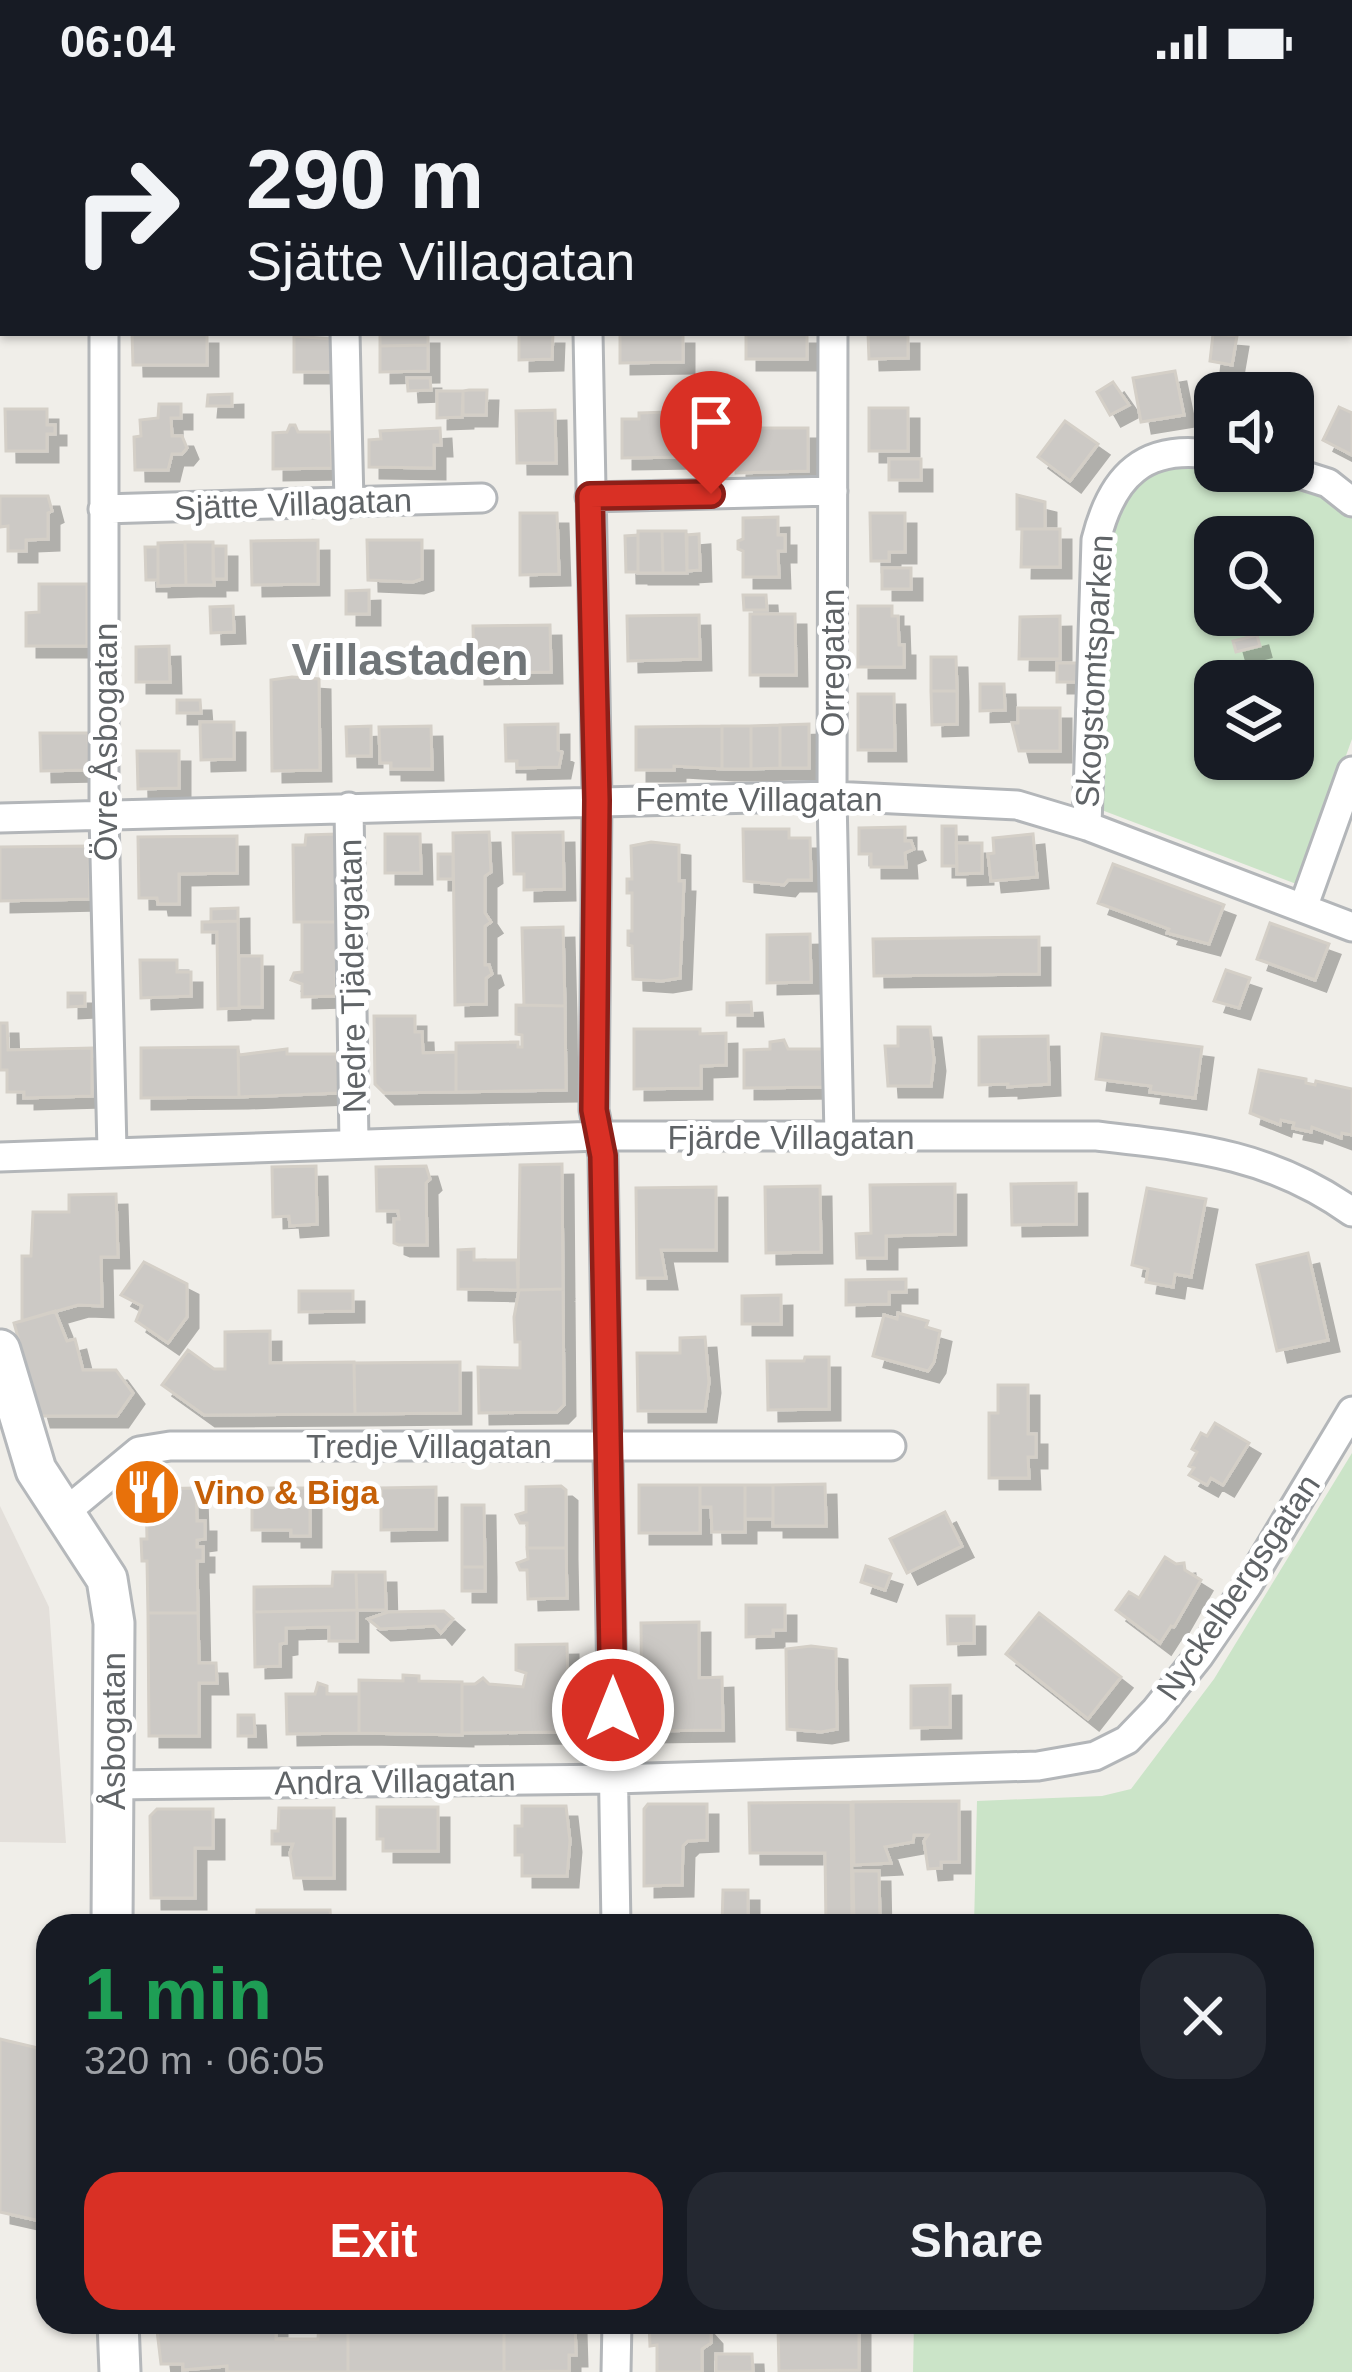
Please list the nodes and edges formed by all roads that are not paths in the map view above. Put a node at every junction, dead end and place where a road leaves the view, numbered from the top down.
1 (104, 336) edge
2 (345, 336) edge
3 (588, 336) edge
4 (833, 336) edge
5 (1194, 455) edge
6 (1314, 479) edge
7 (832, 490) junction
8 (590, 496) junction
9 (482, 498) dead end
10 (1352, 502) edge
11 (349, 503) junction
12 (103, 509) junction
13 (1352, 771) edge
14 (832, 796) junction
15 (597, 800) junction
16 (349, 807) junction
17 (104, 815) junction
18 (0, 818) edge
19 (1087, 826) junction
20 (1303, 908) junction
21 (1352, 927) edge
22 (599, 1136) junction
23 (839, 1137) junction
24 (354, 1144) junction
25 (112, 1150) junction
26 (0, 1157) edge
27 (1352, 1211) edge
28 (0, 1350) edge
29 (1352, 1411) edge
30 (611, 1446) junction
31 (891, 1446) dead end
32 (74, 1529) junction
33 (1038, 1766) joint
34 (614, 1778) junction
35 (112, 1785) junction
36 (112, 1914) edge
37 (616, 1914) edge
38 (118, 2334) edge
39 (617, 2334) edge
40 (120, 2372) edge
41 (616, 2372) edge

1 - 12 street, Övre Åsbogatan
2 - 11 street
3 - 8 street
4 - 7 street, Orregatan
5 - 19 street, Skogstomtsparken
6 - 10 street
7 - 8 street
7 - 14 street, Orregatan
8 - 15 street
9 - 11 street, Sjätte Villagatan
11 - 12 street, Sjätte Villagatan
12 - 17 street, Övre Åsbogatan
13 - 20 street
14 - 15 street, Femte Villagatan
14 - 19 street, Femte Villagatan
14 - 23 street, Orregatan
15 - 16 street, Femte Villagatan
15 - 22 street
16 - 17 street, Femte Villagatan
16 - 24 street, Nedre Tjädergatan
17 - 18 street, Femte Villagatan
17 - 25 street, Övre Åsbogatan
19 - 20 street, Femte Villagatan
20 - 21 street, Femte Villagatan
22 - 23 street, Fjärde Villagatan
22 - 24 street, Fjärde Villagatan
22 - 30 street
23 - 27 street, Fjärde Villagatan
24 - 25 street, Fjärde Villagatan
25 - 26 street, Fjärde Villagatan
28 - 32 street, Åsbogatan
29 - 33 street, Nyckelbergsgatan
30 - 31 street, Tredje Villagatan
30 - 32 street, Tredje Villagatan
30 - 34 street
32 - 35 street, Åsbogatan
33 - 34 street, Andra Villagatan
34 - 35 street, Andra Villagatan
34 - 37 street
35 - 36 street, Åsbogatan
38 - 40 street
39 - 41 street

